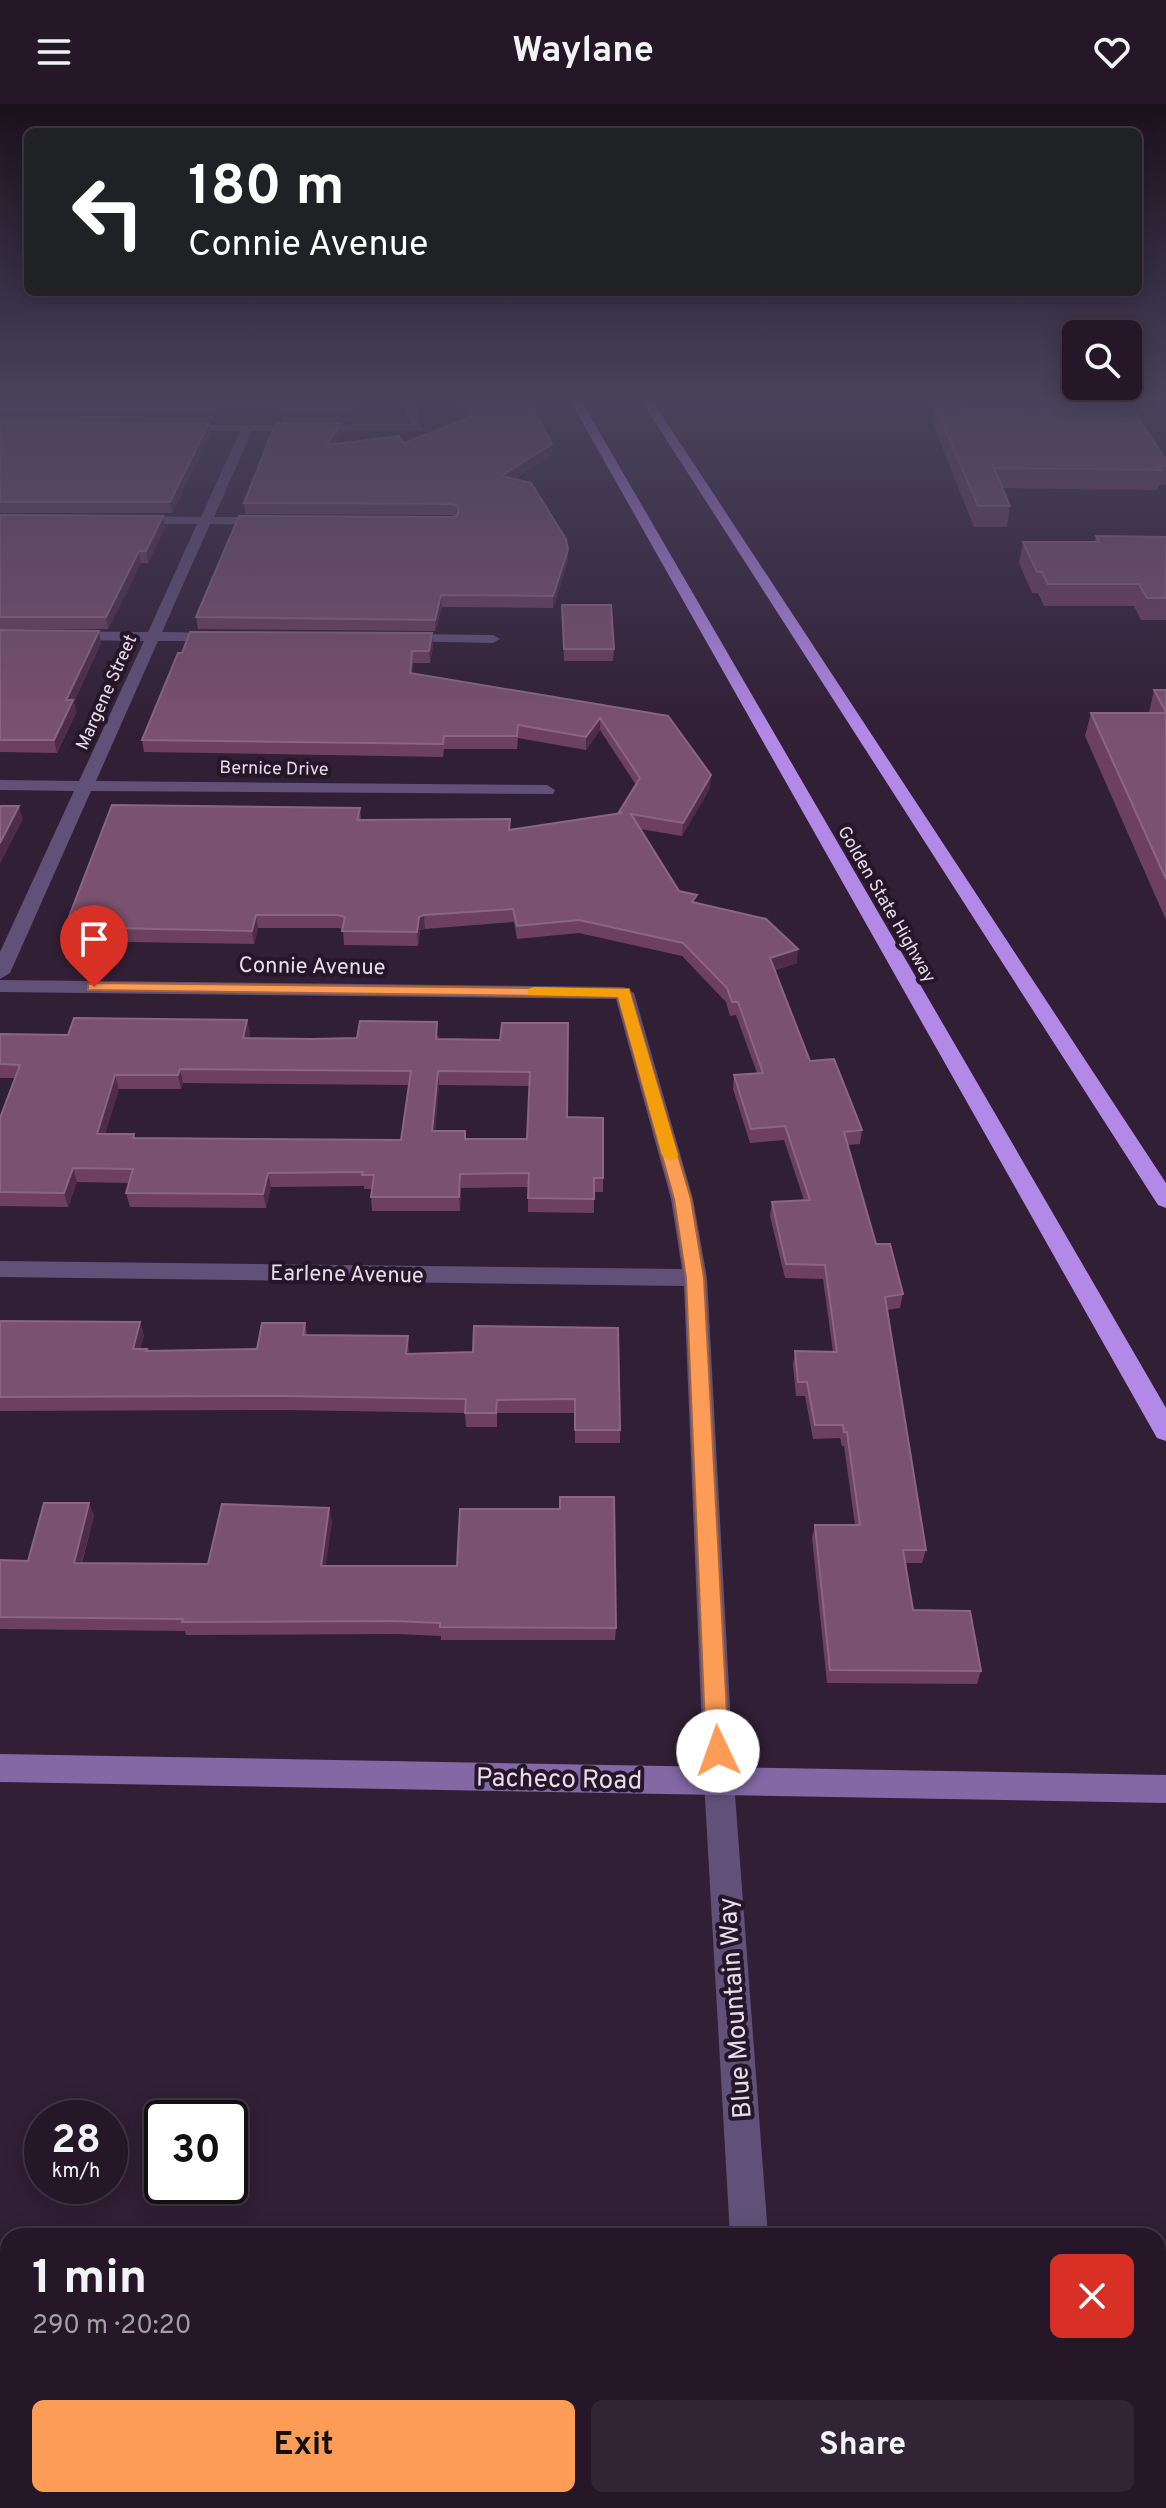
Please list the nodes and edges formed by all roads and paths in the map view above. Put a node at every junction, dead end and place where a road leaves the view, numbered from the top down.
1 (211, 509) edge
2 (637, 509) edge
3 (717, 509) edge
4 (111, 520) edge
5 (206, 520) junction
6 (282, 521) edge
7 (0, 635) edge
8 (153, 636) junction
9 (231, 637) edge
10 (385, 638) edge
11 (493, 639) dead end
12 (0, 785) edge
13 (85, 786) junction
14 (547, 790) dead end
15 (0, 973) edge
16 (0, 986) edge
17 (624, 993) joint
18 (1166, 1200) edge
19 (0, 1269) edge
20 (695, 1278) junction
21 (1166, 1431) edge
22 (0, 1768) edge
23 (719, 1781) junction
24 (1166, 1789) edge
25 (748, 2228) edge

1 - 5 street, Margene Street
2 - 21 highway, Golden State Highway
3 - 18 highway
4 - 5 street
5 - 6 street
5 - 8 street, Margene Street
7 - 8 street
8 - 9 street
8 - 13 street, Margene Street
10 - 11 street
12 - 13 street, Bernice Drive
13 - 14 street, Bernice Drive
13 - 15 street, Margene Street
16 - 17 street, Connie Avenue
17 - 20 street, Blue Mountain Way
19 - 20 street, Earlene Avenue
20 - 23 street, Blue Mountain Way
22 - 23 street, Pacheco Road
23 - 24 street, Pacheco Road
23 - 25 street, Blue Mountain Way

